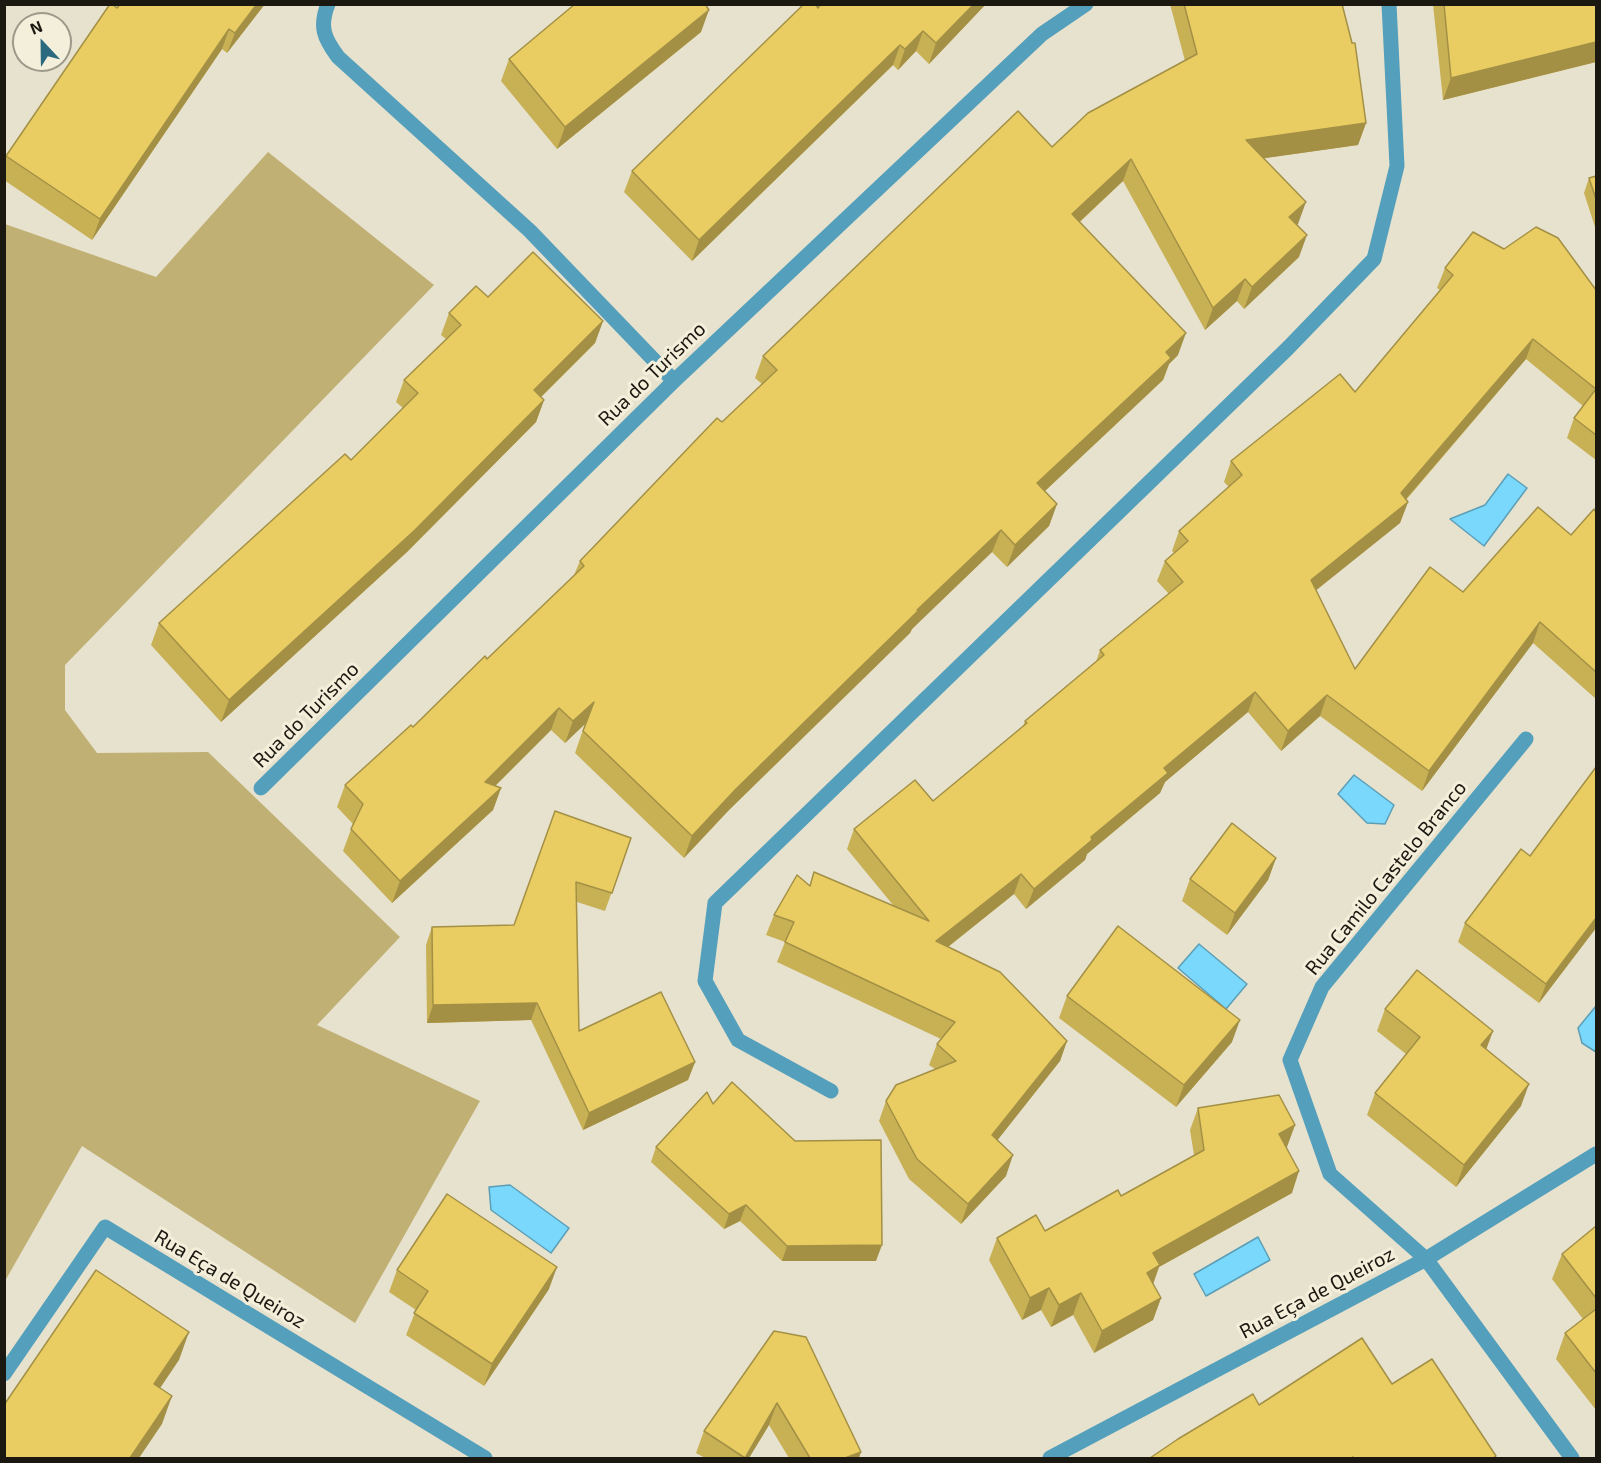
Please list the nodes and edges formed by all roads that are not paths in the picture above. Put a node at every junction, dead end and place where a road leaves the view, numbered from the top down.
1 (328, 4) edge
2 (1086, 4) edge
3 (1389, 4) edge
4 (674, 381) junction
5 (1526, 739) dead end
6 (261, 788) dead end
7 (831, 1091) dead end
8 (1596, 1154) edge
9 (1426, 1259) junction
10 (4, 1374) edge
11 (485, 1458) edge
12 (1050, 1458) edge
13 (1572, 1458) edge

1 - 4 street
2 - 4 street, Rua do Turismo
3 - 7 street
4 - 6 street, Rua do Turismo
5 - 9 street, Rua Camilo Castelo Branco
8 - 9 street, Rua Eça de Queiroz
9 - 12 street, Rua Eça de Queiroz
9 - 13 street, Rua Camilo Castelo Branco
10 - 11 street, Rua Eça de Queiroz

